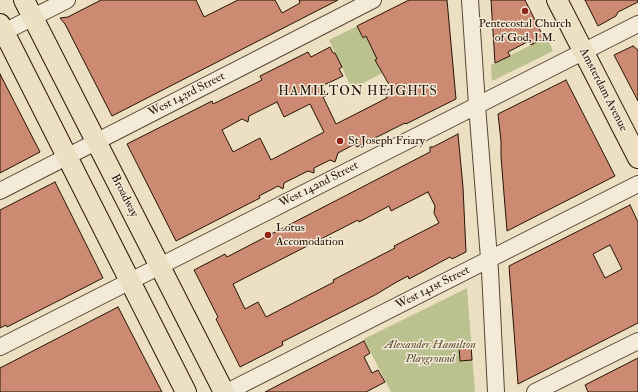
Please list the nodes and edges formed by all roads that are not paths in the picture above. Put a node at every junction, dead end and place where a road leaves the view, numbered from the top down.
1 (24, 0) edge
2 (67, 0) edge
3 (373, 0) edge
4 (470, 0) edge
5 (557, 0) edge
6 (33, 18) junction
7 (638, 24) edge
8 (1, 30) edge
9 (584, 51) junction
10 (477, 105) junction
11 (96, 142) junction
12 (66, 157) junction
13 (638, 158) edge
14 (638, 184) edge
15 (0, 191) edge
16 (490, 260) junction
17 (160, 266) junction
18 (130, 281) junction
19 (638, 341) edge
20 (0, 347) edge
21 (186, 392) edge
22 (224, 392) edge
23 (227, 392) edge
24 (496, 392) edge
25 (535, 392) edge

1 - 6 main road, Broadway
2 - 6 street
3 - 11 street, West 143rd Street
4 - 10 street
5 - 9 main road, Amsterdam Avenue
6 - 8 street
6 - 11 main road, Broadway
7 - 9 street, West 142nd Street
8 - 12 main road
9 - 10 street, West 142nd Street
9 - 13 main road, Amsterdam Avenue
10 - 16 street
10 - 17 street, West 142nd Street
11 - 12 street, West 143rd Street
11 - 17 main road, Broadway
12 - 15 street, West 143rd Street
12 - 18 main road
14 - 16 street, West 141st Street
16 - 23 street, West 141st Street
16 - 24 street
17 - 18 street, West 142nd Street
17 - 22 main road, Broadway
18 - 20 street, West 142nd Street
18 - 21 main road
19 - 25 street

